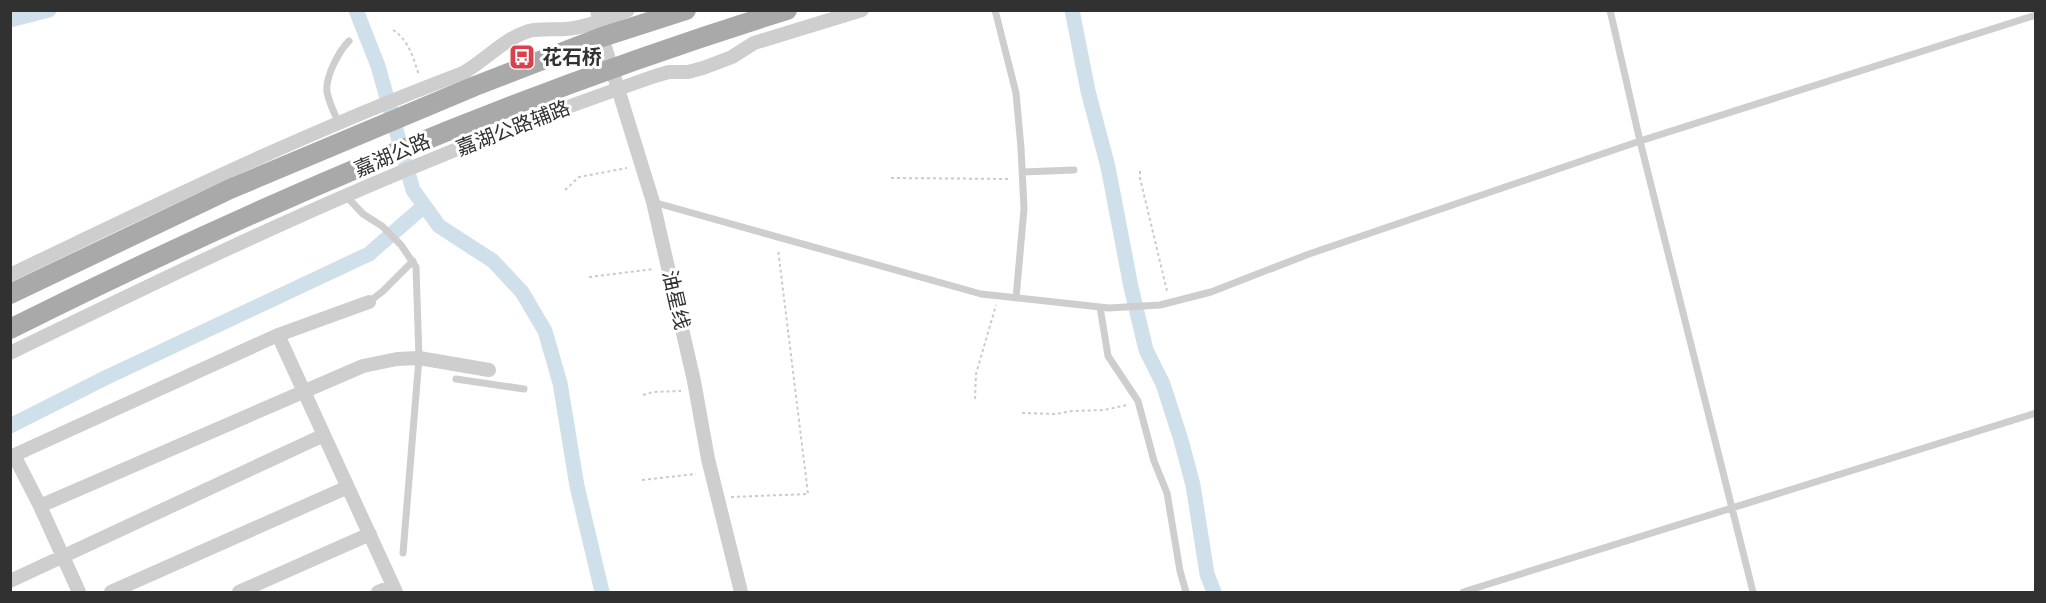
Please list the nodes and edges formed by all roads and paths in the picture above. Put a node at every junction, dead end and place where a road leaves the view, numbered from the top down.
1 (628, 10) edge
2 (686, 10) edge
3 (787, 10) edge
4 (862, 10) edge
5 (995, 10) edge
6 (1610, 10) edge
7 (2036, 15) edge
8 (600, 23) edge
9 (393, 30) dead end
10 (349, 41) dead end
11 (612, 69) junction
12 (420, 89) junction
13 (617, 89) junction
14 (345, 128) junction
15 (1640, 141) junction
16 (428, 150) junction
17 (641, 166) junction
18 (1074, 170) dead end
19 (1140, 171) dead end
20 (1022, 175) junction
21 (891, 178) dead end
22 (566, 190) dead end
23 (346, 195) junction
24 (653, 202) junction
25 (781, 238) junction
26 (413, 261) junction
27 (668, 268) junction
28 (10, 275) edge
29 (588, 277) dead end
30 (10, 294) edge
31 (999, 296) junction
32 (1016, 298) junction
33 (369, 302) joint
34 (1169, 303) junction
35 (1100, 307) junction
36 (10, 329) edge
37 (278, 335) junction
38 (10, 352) edge
39 (419, 358) junction
40 (484, 369) joint
41 (456, 379) dead end
42 (477, 382) junction
43 (695, 388) junction
44 (524, 389) dead end
45 (303, 391) junction
46 (643, 395) dead end
47 (975, 399) dead end
48 (1138, 401) junction
49 (1022, 412) dead end
50 (2036, 413) edge
51 (324, 435) junction
52 (12, 456) edge
53 (711, 472) junction
54 (642, 480) dead end
55 (348, 487) junction
56 (717, 498) junction
57 (40, 506) junction
58 (1732, 510) junction
59 (369, 534) junction
60 (403, 553) dead end
61 (63, 556) junction
62 (10, 581) edge
63 (395, 589) edge
64 (79, 592) edge
65 (111, 592) edge
66 (239, 592) edge
67 (378, 592) edge
68 (741, 592) edge
69 (1186, 592) edge
70 (1463, 592) edge
71 (1753, 592) edge

1 - 8 street
2 - 8 main road, 嘉湖公路
3 - 11 main road, 嘉湖公路
4 - 13 street, 嘉湖公路辅路
5 - 20 lane
6 - 15 lane
7 - 15 lane
8 - 11 street, 油星线
8 - 12 street
8 - 14 main road, 嘉湖公路
9 - 12 path
10 - 14 lane
11 - 13 street, 油星线
11 - 16 main road, 嘉湖公路
12 - 14 street
13 - 16 street, 嘉湖公路辅路
13 - 17 street, 油星线
14 - 28 street
14 - 30 main road, 嘉湖公路
15 - 34 lane
15 - 58 lane
16 - 23 street, 嘉湖公路辅路
16 - 36 main road, 嘉湖公路
17 - 22 path
17 - 24 street, 油星线
18 - 20 lane
19 - 34 path
20 - 21 path
20 - 32 lane
23 - 26 lane
23 - 38 street, 嘉湖公路辅路
24 - 25 lane
24 - 27 street, 油星线
25 - 31 lane
25 - 56 path
26 - 33 lane
26 - 39 lane
27 - 29 path
27 - 43 street, 油星线
31 - 32 lane
31 - 47 path
32 - 35 lane
33 - 37 street
34 - 35 lane
35 - 48 lane
37 - 45 street
37 - 52 street
39 - 40 street
39 - 45 street
39 - 60 lane
40 - 42 lane
41 - 42 lane
42 - 44 lane
43 - 46 path
43 - 53 street, 油星线
45 - 51 street
45 - 57 street
48 - 49 path
48 - 69 lane
50 - 58 lane
51 - 55 street
51 - 61 street
52 - 57 street
53 - 54 path
53 - 56 street, 油星线
55 - 59 street
55 - 65 street
56 - 68 street, 油星线
57 - 61 street
58 - 70 lane
58 - 71 lane
59 - 63 street
59 - 66 street
61 - 62 street
61 - 64 street
63 - 67 street

